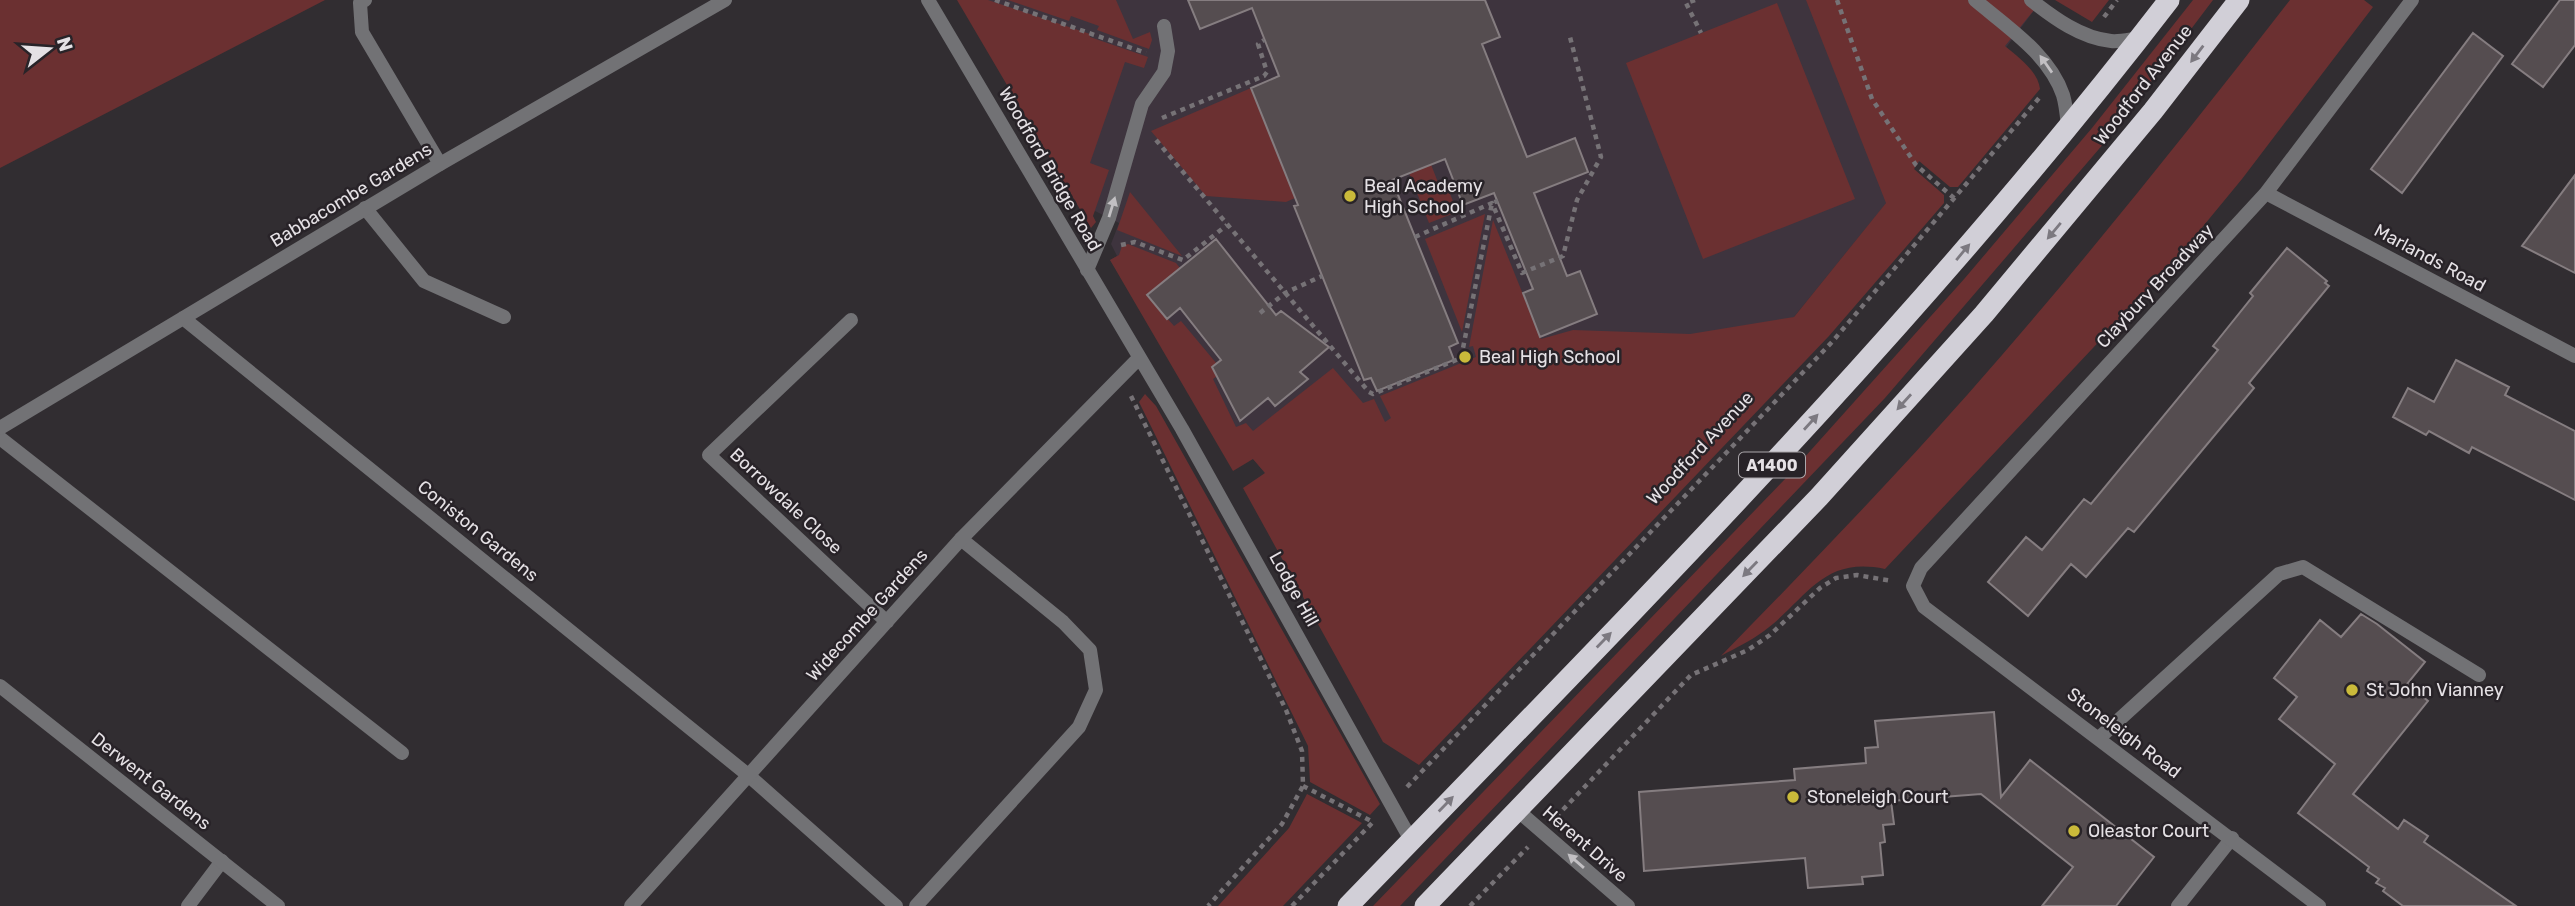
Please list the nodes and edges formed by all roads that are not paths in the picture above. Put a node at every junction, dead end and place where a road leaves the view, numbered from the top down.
1 (365, 0) edge
2 (725, 0) edge
3 (928, 0) edge
4 (1975, 0) edge
5 (2031, 0) edge
6 (2169, 0) edge
7 (2239, 0) edge
8 (2412, 0) edge
9 (701, 6) edge
10 (1164, 26) dead end
11 (2140, 38) junction
12 (2068, 127) junction
13 (440, 164) junction
14 (2266, 193) junction
15 (365, 208) junction
16 (1087, 270) junction
17 (504, 317) dead end
18 (183, 318) junction
19 (851, 320) dead end
20 (2575, 356) edge
21 (1139, 358) junction
22 (0, 428) edge
23 (0, 438) edge
24 (961, 539) junction
25 (1913, 586) joint
26 (887, 622) junction
27 (2479, 676) dead end
28 (0, 686) edge
29 (2099, 738) junction
30 (402, 753) dead end
31 (748, 775) junction
32 (1517, 810) junction
33 (2232, 838) junction
34 (1411, 840) junction
35 (222, 862) junction
36 (188, 906) edge
37 (278, 906) edge
38 (631, 906) edge
39 (896, 906) edge
40 (916, 906) edge
41 (1348, 906) edge
42 (1425, 906) edge
43 (1628, 906) edge
44 (2178, 906) edge
45 (2319, 906) edge

1 - 13 street
2 - 9 street, Babbacombe Gardens
3 - 16 street, Woodford Bridge Road
12 -> 4 street
5 - 11 street
6 - 11 highway, Woodford Avenue / A1400
7 -> 32 highway, Woodford Avenue / A1400
8 - 14 street, Claybury Broadway
9 - 13 street, Babbacombe Gardens
16 -> 10 street
11 - 12 highway, Woodford Avenue / A1400
34 -> 12 highway, Woodford Avenue / A1400
13 - 15 street, Babbacombe Gardens
14 - 20 street, Marlands Road
14 - 25 street, Claybury Broadway
15 - 17 street
15 - 18 street, Babbacombe Gardens
16 - 21 street, Woodford Bridge Road
18 - 22 street, Babbacombe Gardens
18 - 31 street, Coniston Gardens
19 - 26 street, Borrowdale Close
21 - 24 street, Widecombe Gardens
21 - 34 street, Lodge Hill
23 - 30 street
24 - 26 street, Widecombe Gardens
24 - 40 street
25 - 29 street, Stoneleigh Road
26 - 31 street, Widecombe Gardens
27 - 29 street
28 - 35 street, Derwent Gardens
29 - 33 street, Stoneleigh Road
31 - 38 street, Widecombe Gardens
31 - 39 street, Coniston Gardens
32 - 42 highway, Woodford Avenue / A1400
43 -> 32 street, Herent Drive
33 - 44 street
33 - 45 street, Stoneleigh Road
34 - 41 highway, Woodford Avenue / A1400
35 - 36 street
35 - 37 street, Derwent Gardens

